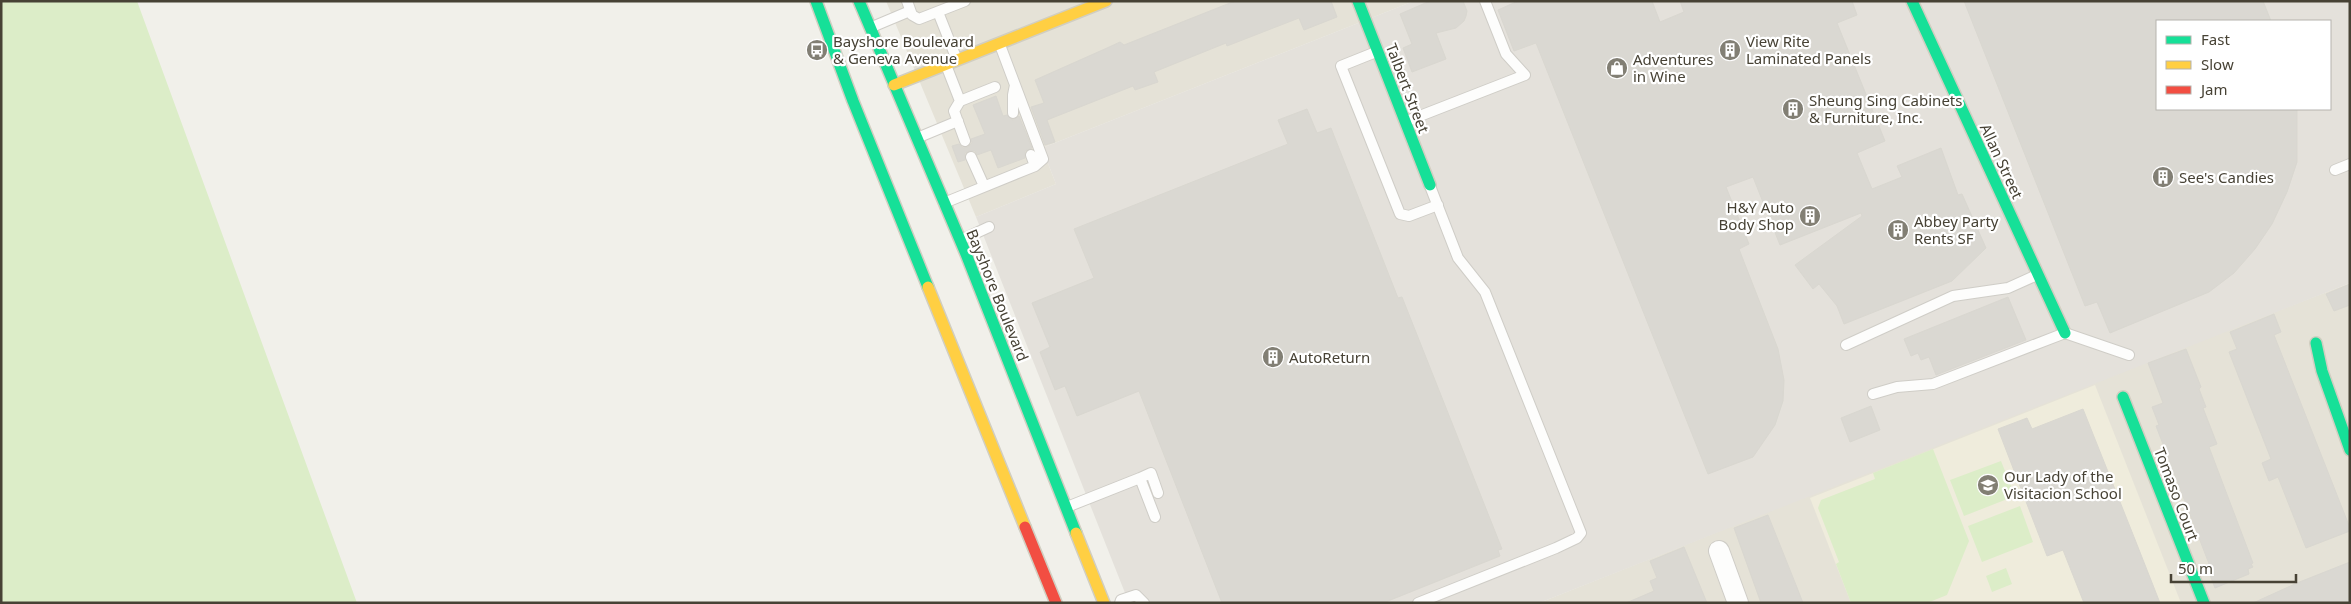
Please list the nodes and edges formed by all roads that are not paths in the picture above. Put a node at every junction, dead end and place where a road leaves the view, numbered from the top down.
1 (816, 1) edge
2 (859, 1) edge
3 (965, 1) edge
4 (1106, 1) edge
5 (1358, 1) edge
6 (1485, 1) edge
7 (1912, 1) edge
8 (909, 6) edge
9 (938, 12) junction
10 (870, 28) junction
11 (1000, 44) junction
12 (1377, 52) junction
13 (957, 60) junction
14 (946, 65) junction
15 (1016, 85) junction
16 (894, 86) junction
17 (995, 87) dead end
18 (960, 102) junction
19 (1013, 113) dead end
20 (958, 121) junction
21 (1404, 122) junction
22 (916, 138) junction
23 (965, 141) dead end
24 (1030, 155) dead end
25 (971, 157) dead end
26 (1039, 162) junction
27 (2350, 164) edge
28 (2335, 170) dead end
29 (1430, 185) joint
30 (984, 186) junction
31 (944, 203) junction
32 (1438, 205) junction
33 (989, 227) dead end
34 (960, 240) junction
35 (2038, 275) junction
36 (2065, 333) junction
37 (2316, 343) dead end
38 (1846, 345) dead end
39 (2129, 355) dead end
40 (1873, 394) dead end
41 (2123, 397) dead end
42 (2350, 450) edge
43 (1140, 478) junction
44 (1158, 493) dead end
45 (1066, 507) junction
46 (1154, 517) dead end
47 (1719, 551) dead end
48 (1056, 603) edge
49 (1104, 603) edge
50 (1120, 603) edge
51 (1144, 603) edge
52 (1418, 603) edge
53 (1738, 603) edge
54 (2204, 603) edge

1 - 48 main road
2 - 10 main road, Bayshore Boulevard
3 - 9 lane
4 - 11 main road
5 - 12 main road, Talbert Street
6 - 21 lane
7 - 35 main road, Allan Street
8 - 9 lane
8 - 10 lane
9 - 13 lane
10 - 16 main road, Bayshore Boulevard
11 - 13 main road
11 - 15 lane
12 - 21 main road, Talbert Street
12 - 32 lane
13 - 14 main road
14 - 16 main road
14 - 18 lane
15 - 19 lane
15 - 26 lane
16 - 22 main road, Bayshore Boulevard
17 - 18 lane
18 - 20 lane
20 - 22 lane
20 - 23 lane
21 - 29 main road, Talbert Street
22 - 31 main road, Bayshore Boulevard
24 - 26 lane
25 - 30 lane
26 - 30 lane
27 - 28 lane
29 - 32 lane
30 - 31 lane
31 - 34 main road, Bayshore Boulevard
32 - 52 lane
33 - 34 lane
34 - 45 main road, Bayshore Boulevard
35 - 36 main road, Allan Street
35 - 38 lane
36 - 39 lane
36 - 40 lane
37 - 42 main road
41 - 54 main road, Tomaso Court
43 - 44 lane
43 - 45 lane
43 - 46 lane
45 - 49 main road, Bayshore Boulevard
47 - 53 street
50 - 51 lane

